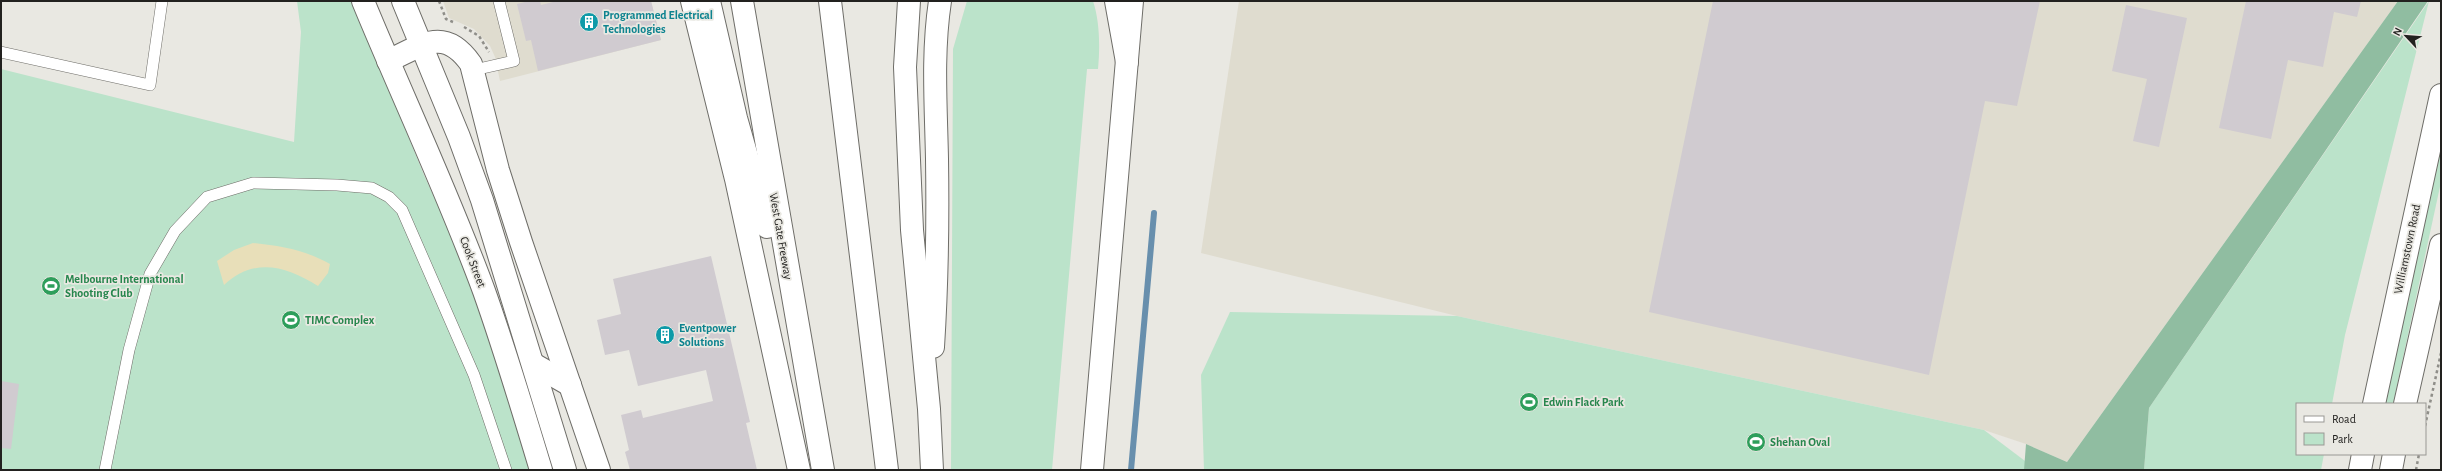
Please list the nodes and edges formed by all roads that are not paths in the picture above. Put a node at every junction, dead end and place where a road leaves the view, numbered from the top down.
1 (162, 1) edge
2 (363, 1) edge
3 (403, 1) edge
4 (499, 1) edge
5 (692, 1) edge
6 (709, 1) edge
7 (742, 1) edge
8 (830, 1) edge
9 (909, 1) edge
10 (940, 1) edge
11 (1116, 1) edge
12 (1132, 1) edge
13 (422, 46) junction
14 (1, 52) edge
15 (388, 61) junction
16 (1126, 62) junction
17 (474, 70) junction
18 (2441, 95) edge
19 (2441, 245) edge
20 (799, 337) junction
21 (535, 365) junction
22 (570, 384) junction
23 (2374, 403) edge
24 (2405, 403) edge
25 (929, 409) junction
26 (2363, 455) edge
27 (2394, 455) edge
28 (105, 470) edge
29 (506, 470) edge
30 (541, 470) edge
31 (565, 470) edge
32 (599, 470) edge
33 (800, 470) edge
34 (823, 470) edge
35 (887, 470) edge
36 (932, 470) edge
37 (1092, 470) edge
38 (2360, 470) edge
39 (2390, 470) edge

1 - 14 lane
2 - 15 main road, Cook Street
3 - 13 main road
4 - 17 lane
5 - 33 main road
6 - 20 main road
7 - 20 main road, West Gate Freeway
8 - 35 main road
9 - 25 main road
10 - 25 main road
11 - 16 main road
12 - 16 main road
13 - 15 main road
13 - 17 main road
13 - 21 main road
15 - 30 main road, Cook Street
16 - 37 main road
17 - 22 main road
18 - 23 main road, Williamstown Road
19 - 24 main road
20 - 34 main road, West Gate Freeway
21 - 22 main road
21 - 31 main road
22 - 32 main road
25 - 36 main road
26 - 38 main road
27 - 39 main road
28 - 29 lane

